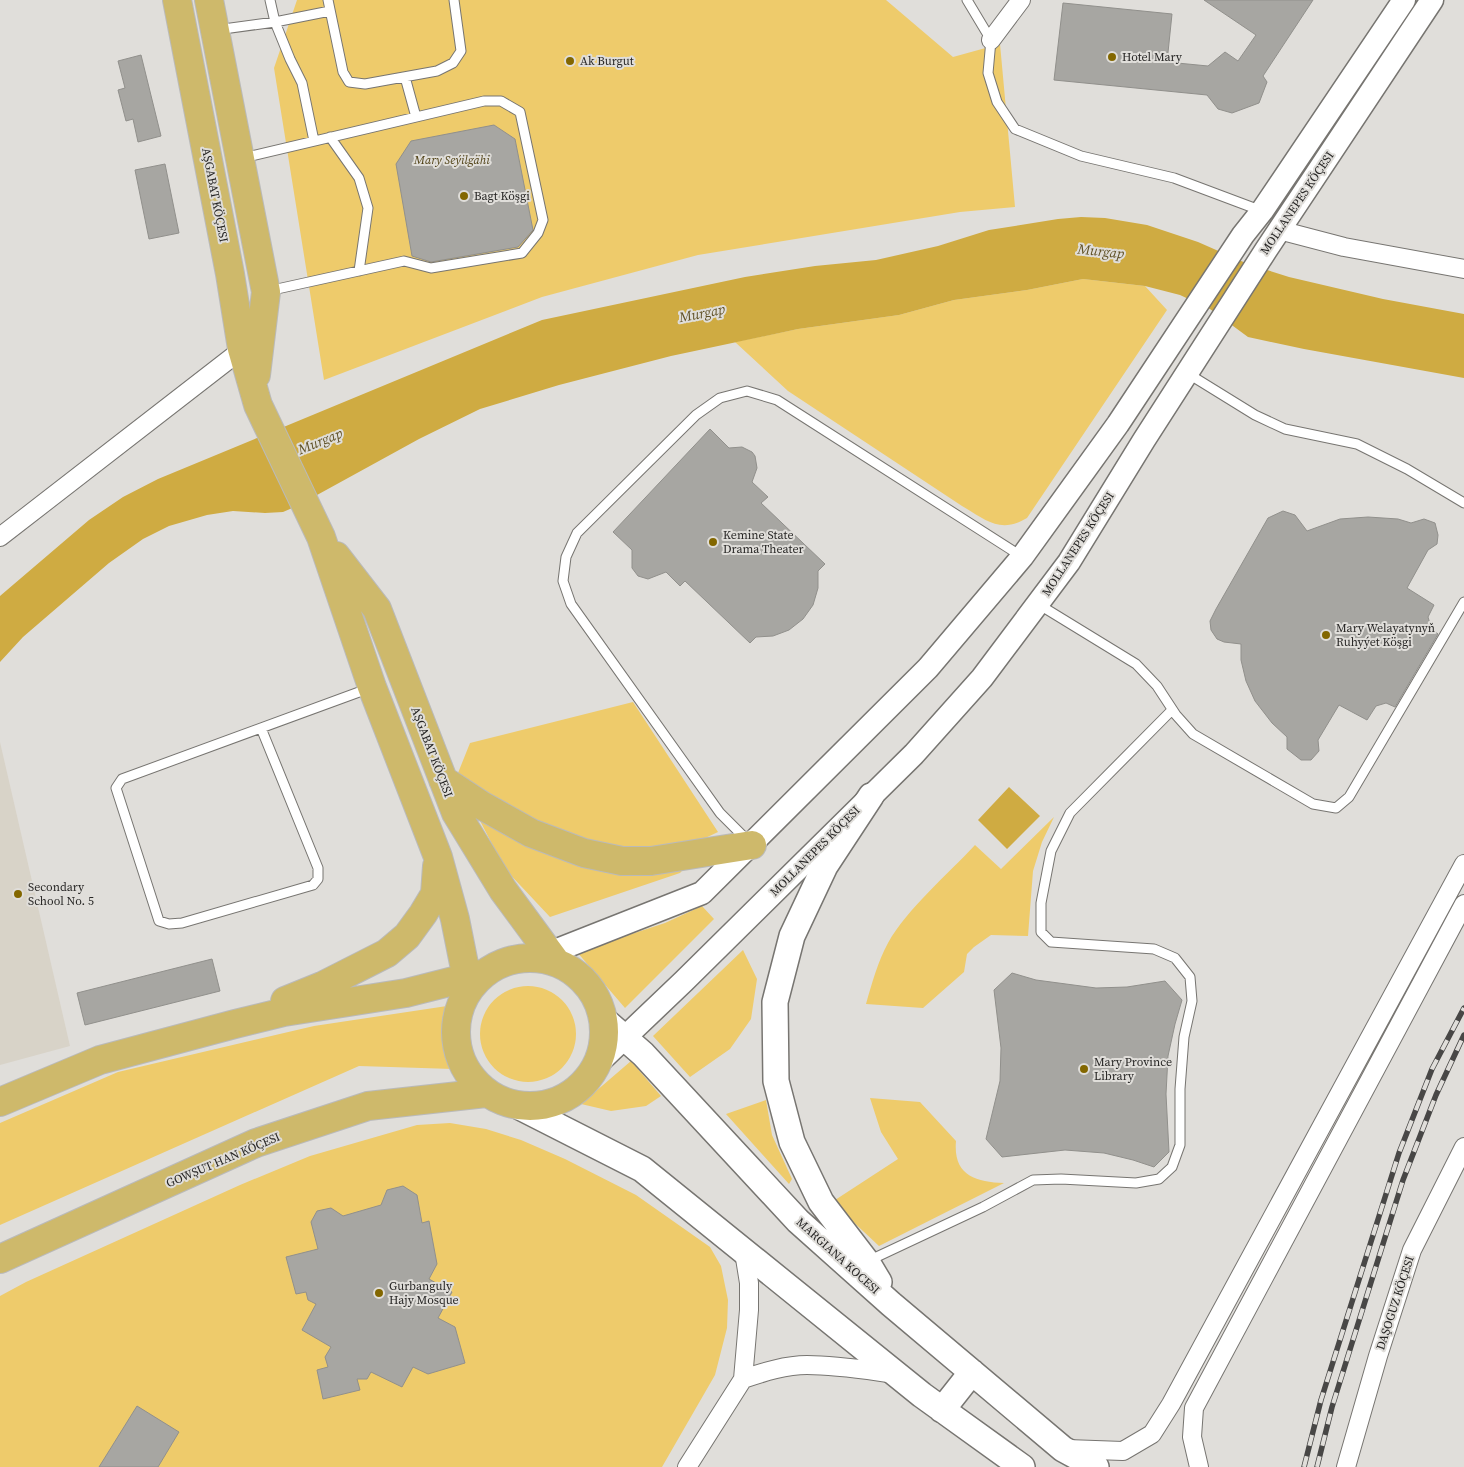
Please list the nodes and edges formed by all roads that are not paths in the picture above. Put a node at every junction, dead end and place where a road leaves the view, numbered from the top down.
1 (177, 0) edge
2 (209, 0) edge
3 (270, 0) edge
4 (328, 0) edge
5 (454, 0) edge
6 (967, 0) edge
7 (1021, 0) edge
8 (1404, 0) edge
9 (1432, 0) edge
10 (330, 11) junction
11 (275, 22) junction
12 (215, 30) junction
13 (991, 40) junction
14 (405, 76) junction
15 (416, 117) junction
16 (330, 137) junction
17 (314, 141) junction
18 (240, 159) junction
19 (1262, 212) junction
20 (1279, 230) junction
21 (1464, 269) edge
22 (359, 271) junction
23 (266, 292) junction
24 (252, 342) junction
25 (1188, 374) junction
26 (1118, 424) junction
27 (1144, 440) junction
28 (1464, 503) edge
29 (0, 537) edge
30 (322, 537) junction
31 (1022, 557) junction
32 (1464, 602) edge
33 (1038, 604) junction
34 (372, 687) junction
35 (1172, 710) junction
36 (261, 728) junction
37 (444, 780) junction
38 (871, 796) junction
39 (752, 845) junction
40 (438, 857) junction
41 (1464, 864) edge
42 (1464, 904) edge
43 (547, 958) junction
44 (473, 980) junction
45 (603, 1019) junction
46 (235, 1024) junction
47 (624, 1038) junction
48 (598, 1063) junction
49 (486, 1093) junction
50 (0, 1102) edge
51 (520, 1107) junction
52 (1316, 1138) junction
53 (1335, 1147) junction
54 (1464, 1147) edge
55 (744, 1252) junction
56 (0, 1259) edge
57 (860, 1266) junction
58 (972, 1372) junction
59 (896, 1374) junction
60 (743, 1379) junction
61 (942, 1410) junction
62 (1063, 1449) junction
63 (687, 1467) edge
64 (1022, 1467) edge
65 (1096, 1467) edge
66 (1199, 1467) edge
67 (1346, 1467) edge

1 - 24 main road, AŞGABAT KÖÇESI
2 - 12 main road, AŞGABAT KÖÇESI
3 - 11 lane
4 - 10 lane
5 - 14 lane
6 - 13 lane
7 - 13 street
8 - 19 street, MOLLANEPES KÖÇESI
9 - 20 street, MOLLANEPES KÖÇESI
10 - 11 lane
10 - 14 lane
11 - 12 lane
11 - 17 lane
12 - 18 main road, AŞGABAT KÖÇESI
13 - 19 lane
14 - 15 lane
15 - 16 lane
15 - 22 lane
16 - 17 lane
16 - 22 lane
17 - 18 lane
18 - 23 main road, AŞGABAT KÖÇESI
19 - 26 street, MOLLANEPES KÖÇESI
20 - 21 street
20 - 25 street, MOLLANEPES KÖÇESI
22 - 23 lane
23 - 24 main road, AŞGABAT KÖÇESI
24 - 29 street
24 - 30 main road, AŞGABAT KÖÇESI
25 - 27 street, MOLLANEPES KÖÇESI
25 - 28 lane
26 - 27 street
26 - 31 street, MOLLANEPES KÖÇESI
27 - 33 street, MOLLANEPES KÖÇESI
30 - 34 main road, AŞGABAT KÖÇESI
30 - 37 main road, AŞGABAT KÖÇESI
31 - 39 street, MOLLANEPES KÖÇESI
31 - 39 lane
32 - 35 lane
33 - 35 lane
33 - 38 street, MOLLANEPES KÖÇESI
34 - 36 lane
34 - 40 main road, AŞGABAT KÖÇESI
35 - 57 lane
36 - 36 lane
37 - 39 main road
37 - 43 main road, AŞGABAT KÖÇESI
38 - 47 street, MOLLANEPES KÖÇESI
38 - 57 main road
39 - 43 street, MOLLANEPES KÖÇESI
40 - 44 main road, AŞGABAT KÖÇESI
40 - 46 main road
41 - 52 street
42 - 53 street
43 - 44 main road
43 - 45 main road
44 - 46 main road
44 - 49 main road
45 - 47 main road, MARGIANA KOCESI
45 - 48 main road
46 - 50 main road
47 - 48 street, MOLLANEPES KÖÇESI
47 - 57 main road, MARGIANA KOCESI
48 - 51 main road
49 - 51 main road
49 - 56 main road, GOWŞUT HAN KÖÇESI
51 - 55 main road
52 - 53 street
52 - 62 street
53 - 66 street
54 - 67 street, DAŞOGUZ KÖÇESI
55 - 59 main road
55 - 60 street
57 - 58 main road, MARGIANA KOCESI
58 - 61 main road
58 - 62 main road, MARGIANA KOCESI
59 - 60 street
59 - 61 main road
60 - 63 street
61 - 64 main road
62 - 65 main road, MARGIANA KOCESI

